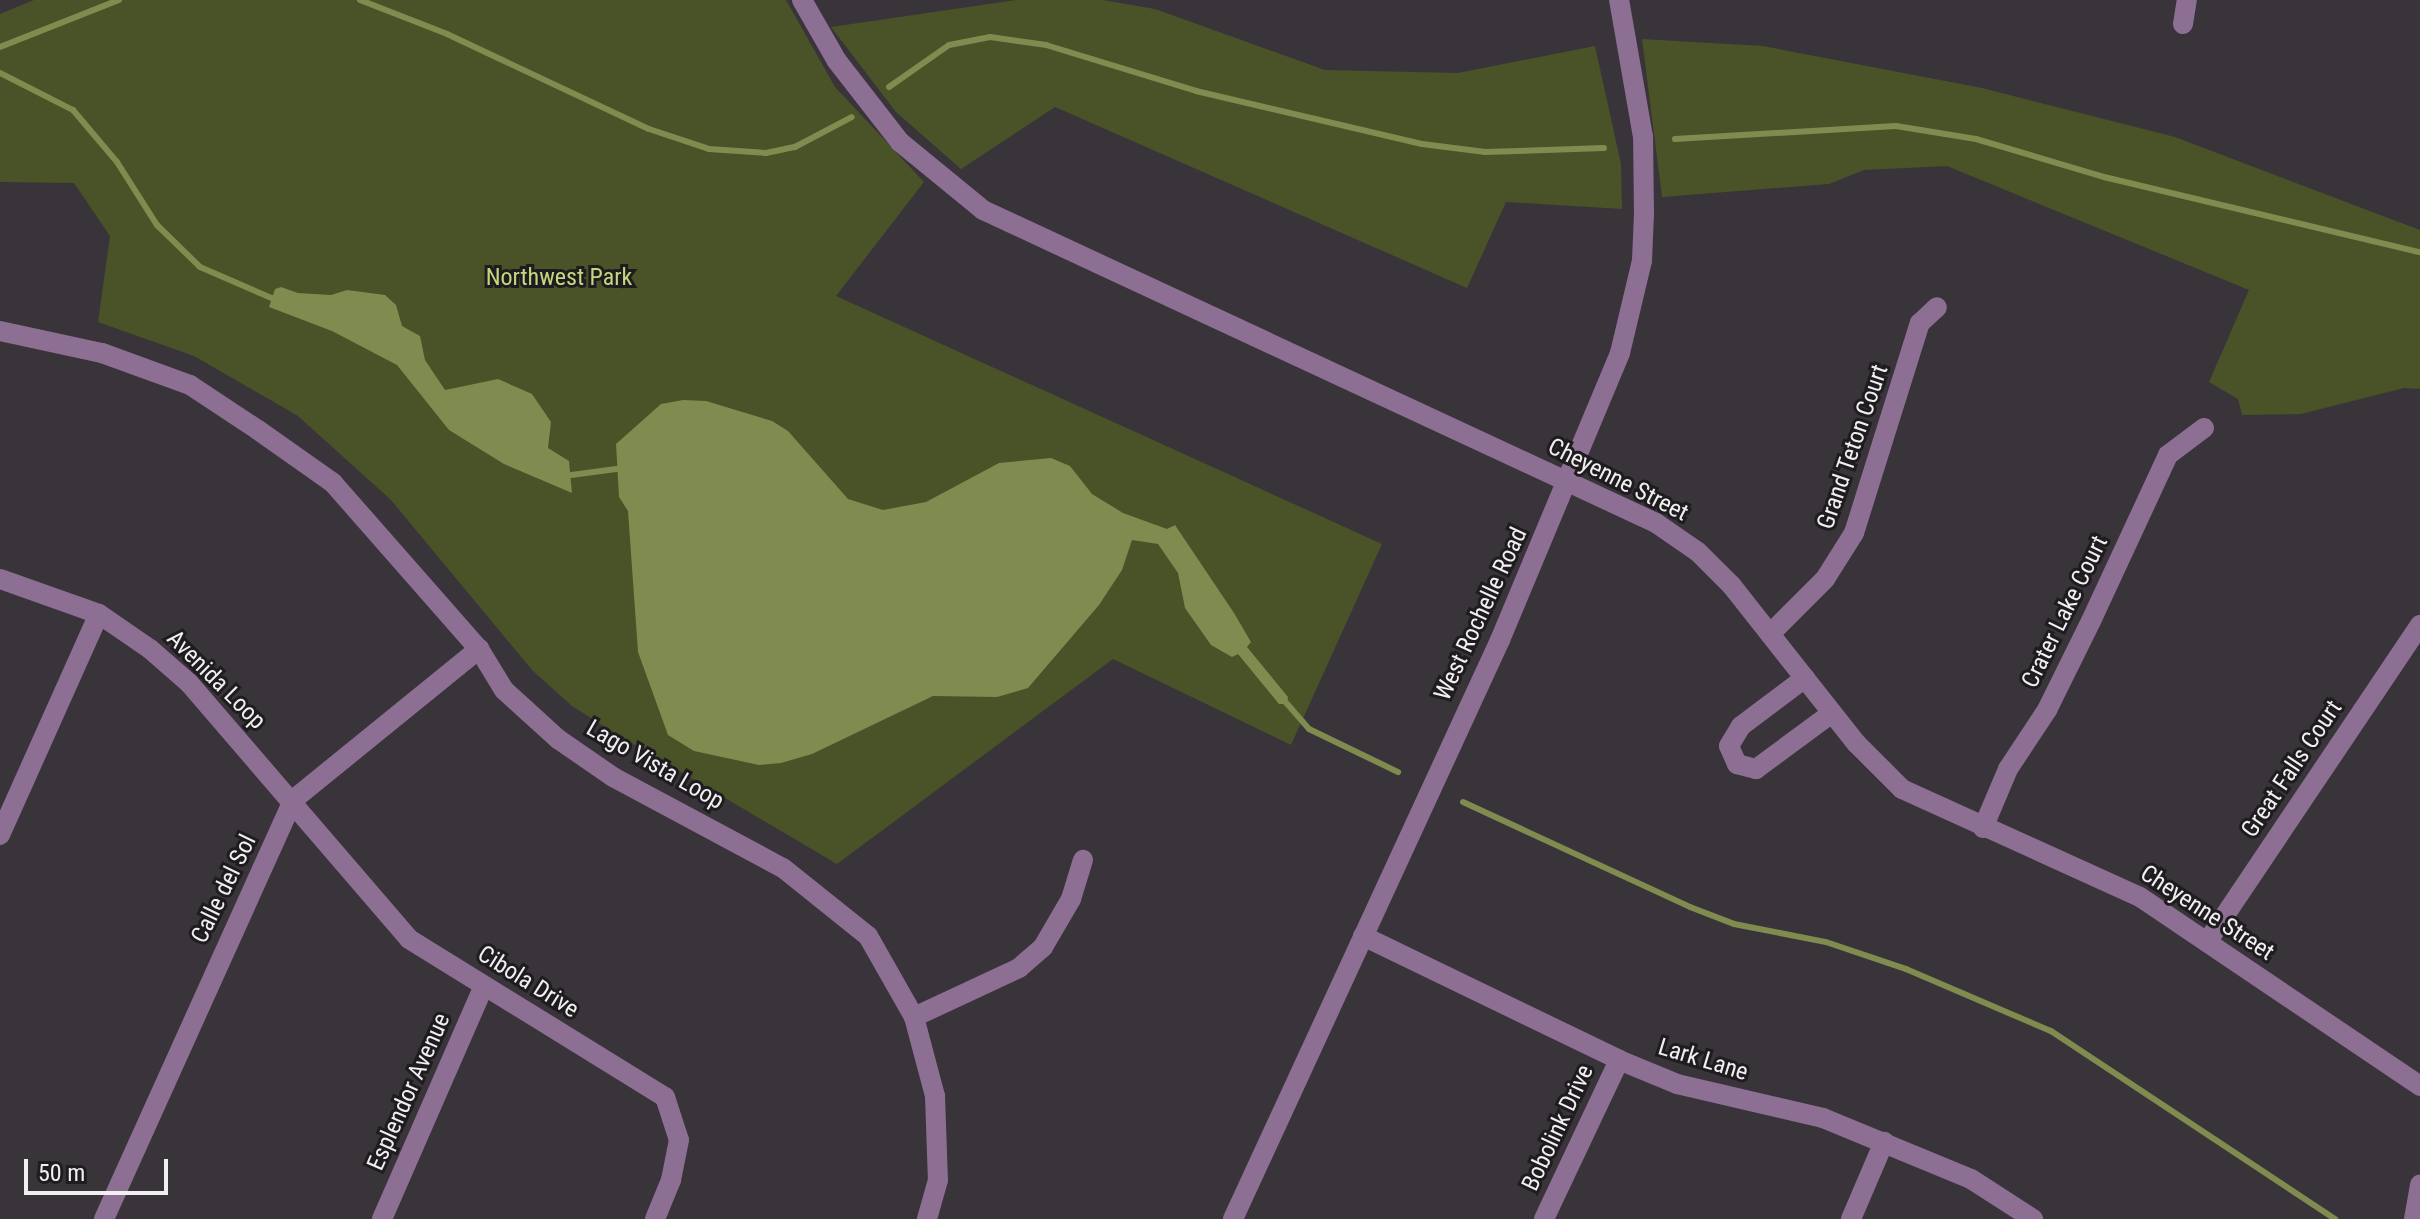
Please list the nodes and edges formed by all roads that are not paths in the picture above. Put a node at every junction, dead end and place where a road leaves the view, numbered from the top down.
1 (802, 0) edge
2 (1619, 0) edge
3 (2187, 0) edge
4 (2183, 24) dead end
5 (1937, 307) dead end
6 (0, 331) edge
7 (2204, 428) dead end
8 (1570, 481) junction
9 (0, 579) edge
10 (99, 614) junction
11 (2420, 625) edge
12 (1770, 634) junction
13 (479, 649) junction
14 (1805, 678) junction
15 (1832, 713) junction
16 (293, 800) junction
17 (1983, 828) junction
18 (0, 835) edge
19 (1083, 860) dead end
20 (1363, 936) junction
21 (2207, 942) junction
22 (484, 986) junction
23 (914, 1017) junction
24 (1619, 1060) junction
25 (2420, 1086) edge
26 (1884, 1142) junction
27 (2420, 1185) edge
28 (104, 1219) edge
29 (382, 1219) edge
30 (655, 1219) edge
31 (927, 1219) edge
32 (1233, 1219) edge
33 (1544, 1219) edge
34 (1851, 1219) edge
35 (2033, 1219) edge
36 (2414, 1219) edge

1 - 8 street, Cheyenne Street
2 - 8 street, West Rochelle Road
3 - 4 street
5 - 12 street, Grand Teton Court
6 - 13 street, Lago Vista Loop
7 - 17 street, Crater Lake Court
8 - 12 street, Cheyenne Street
8 - 20 street, West Rochelle Road
9 - 10 street, Avenida Loop
10 - 16 street, Avenida Loop
10 - 18 street
11 - 21 street, Great Falls Court
12 - 14 street, Cheyenne Street
13 - 16 street, Calle del Sol
13 - 23 street, Lago Vista Loop
14 - 15 street, Cheyenne Street
14 - 15 street
15 - 17 street, Cheyenne Street
16 - 22 street, Cibola Drive
16 - 28 street, Calle del Sol
17 - 21 street, Cheyenne Street
19 - 23 street
20 - 24 street, Lark Lane
20 - 32 street, West Rochelle Road
21 - 25 street, Cheyenne Street
22 - 29 street, Esplendor Avenue
22 - 30 street, Cibola Drive
23 - 31 street, Lago Vista Loop
24 - 26 street, Lark Lane
24 - 33 street, Bobolink Drive
26 - 34 street
26 - 35 street, Lark Lane
27 - 36 street

